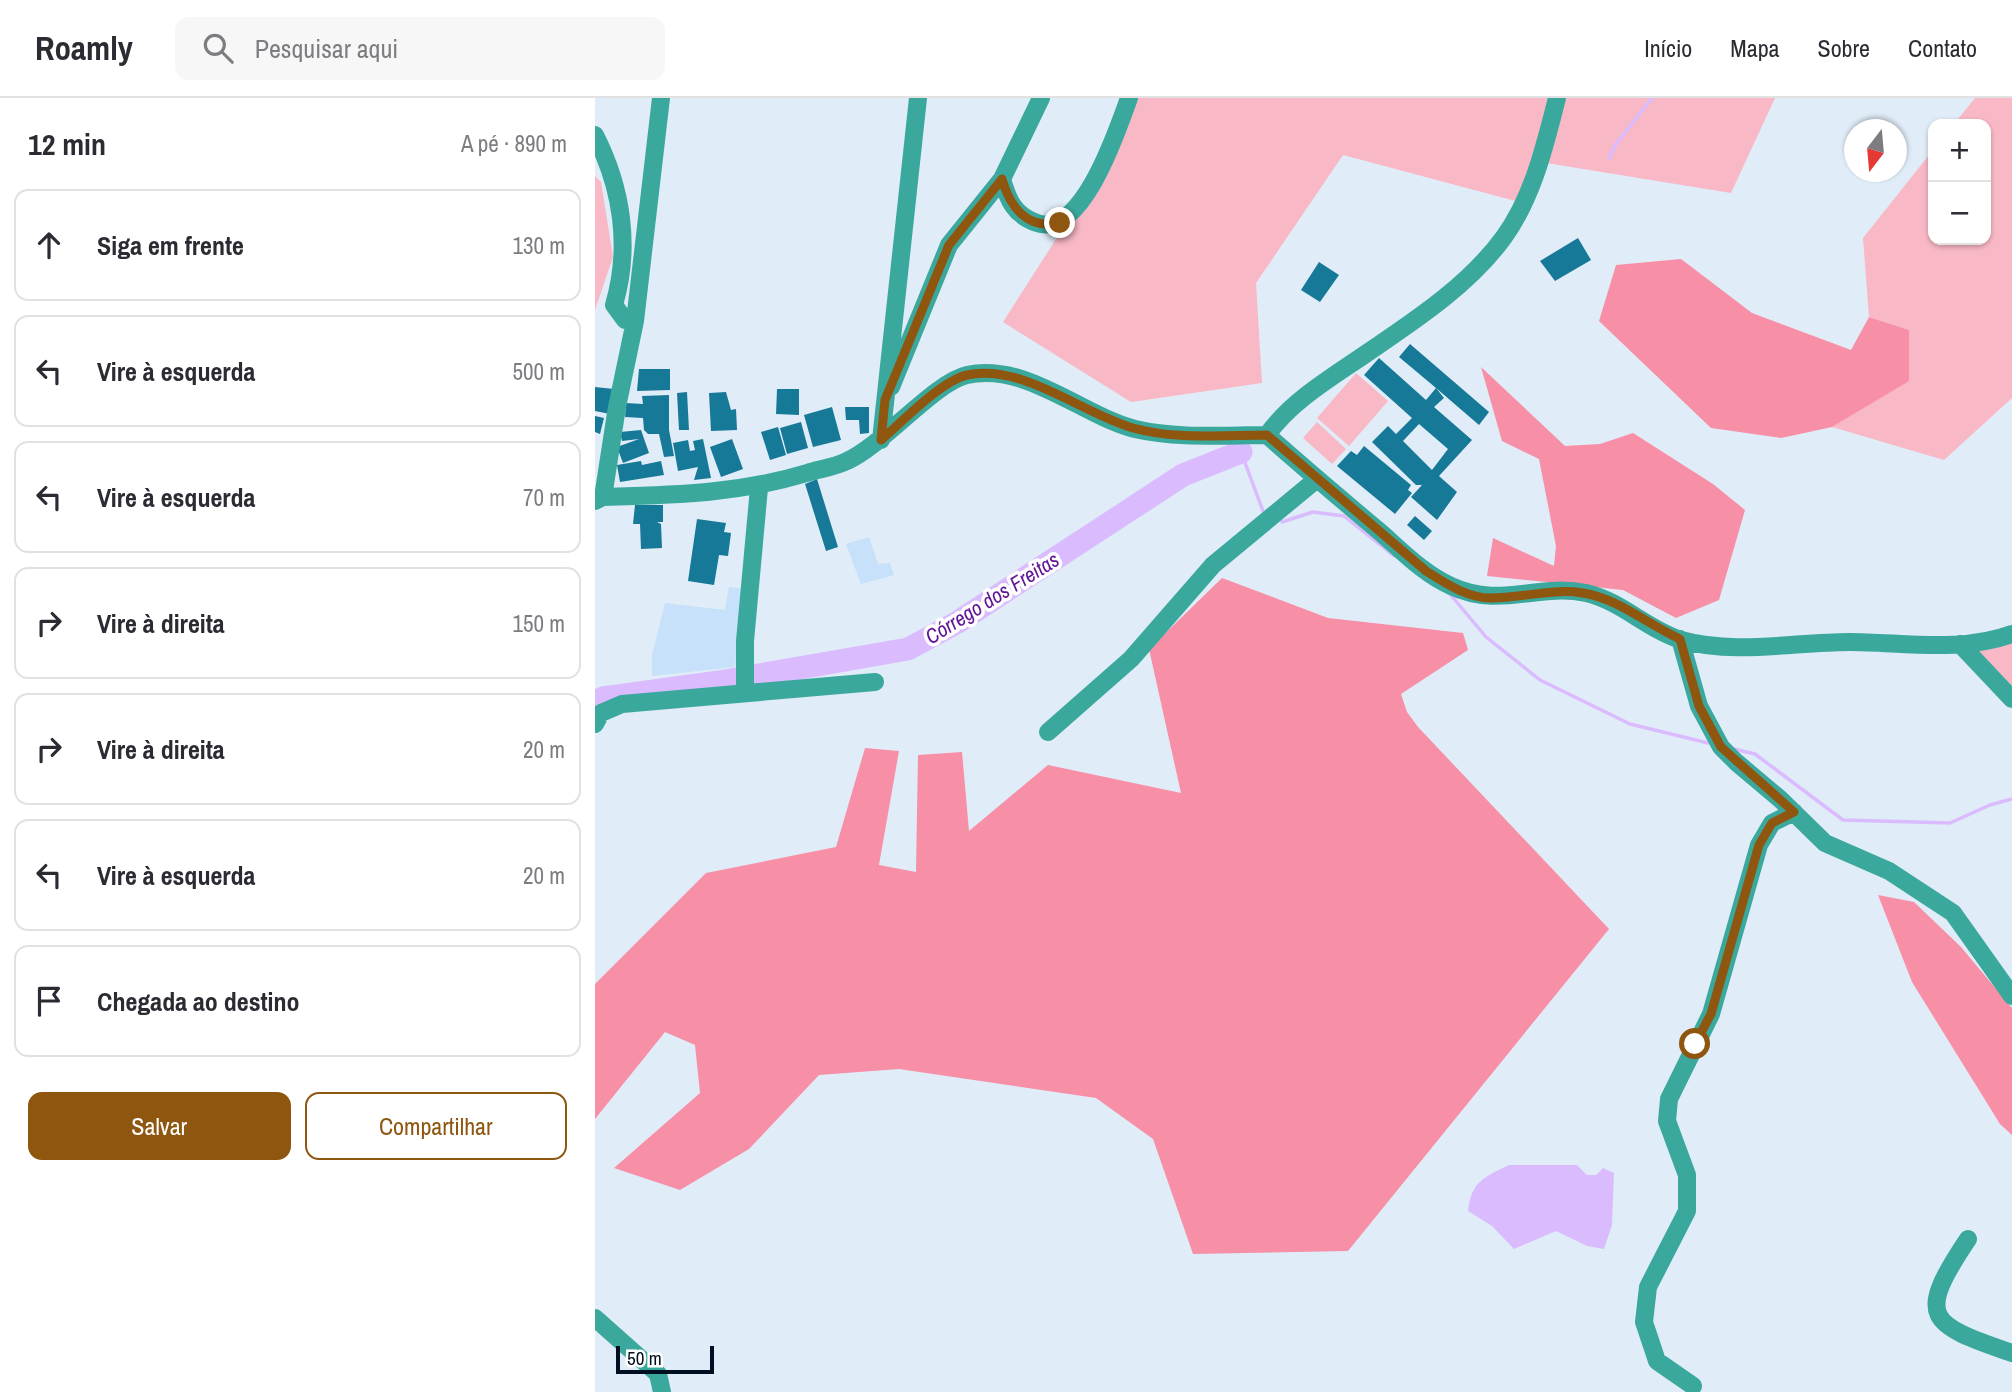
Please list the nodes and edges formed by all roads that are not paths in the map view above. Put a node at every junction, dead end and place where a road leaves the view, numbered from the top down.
1 (661, 98) edge
2 (918, 98) edge
3 (1041, 98) edge
4 (1129, 98) edge
5 (1557, 98) edge
6 (595, 135) edge
7 (1002, 179) junction
8 (635, 321) junction
9 (885, 400) junction
10 (1267, 435) junction
11 (881, 440) junction
12 (1317, 479) junction
13 (759, 488) junction
14 (599, 499) edge
15 (2012, 634) edge
16 (1680, 639) junction
17 (1960, 644) junction
18 (875, 682) dead end
19 (745, 683) junction
20 (2012, 699) edge
21 (595, 724) edge
22 (1048, 732) dead end
23 (1794, 812) junction
24 (2012, 996) edge
25 (1968, 1239) dead end
26 (595, 1318) edge
27 (2012, 1353) edge
28 (1693, 1386) dead end
29 (662, 1392) edge

1 - 8 street
2 - 9 street
3 - 7 street
4 - 7 street
5 - 10 street
6 - 8 street
7 - 9 street
8 - 14 street
9 - 11 street
10 - 11 street
10 - 12 street
11 - 13 street
12 - 16 street
12 - 22 street
13 - 14 street
13 - 19 street
15 - 17 street
16 - 17 street
16 - 23 street
17 - 20 street
18 - 19 street
19 - 21 street
23 - 24 street
23 - 28 street
25 - 27 street
26 - 29 street

